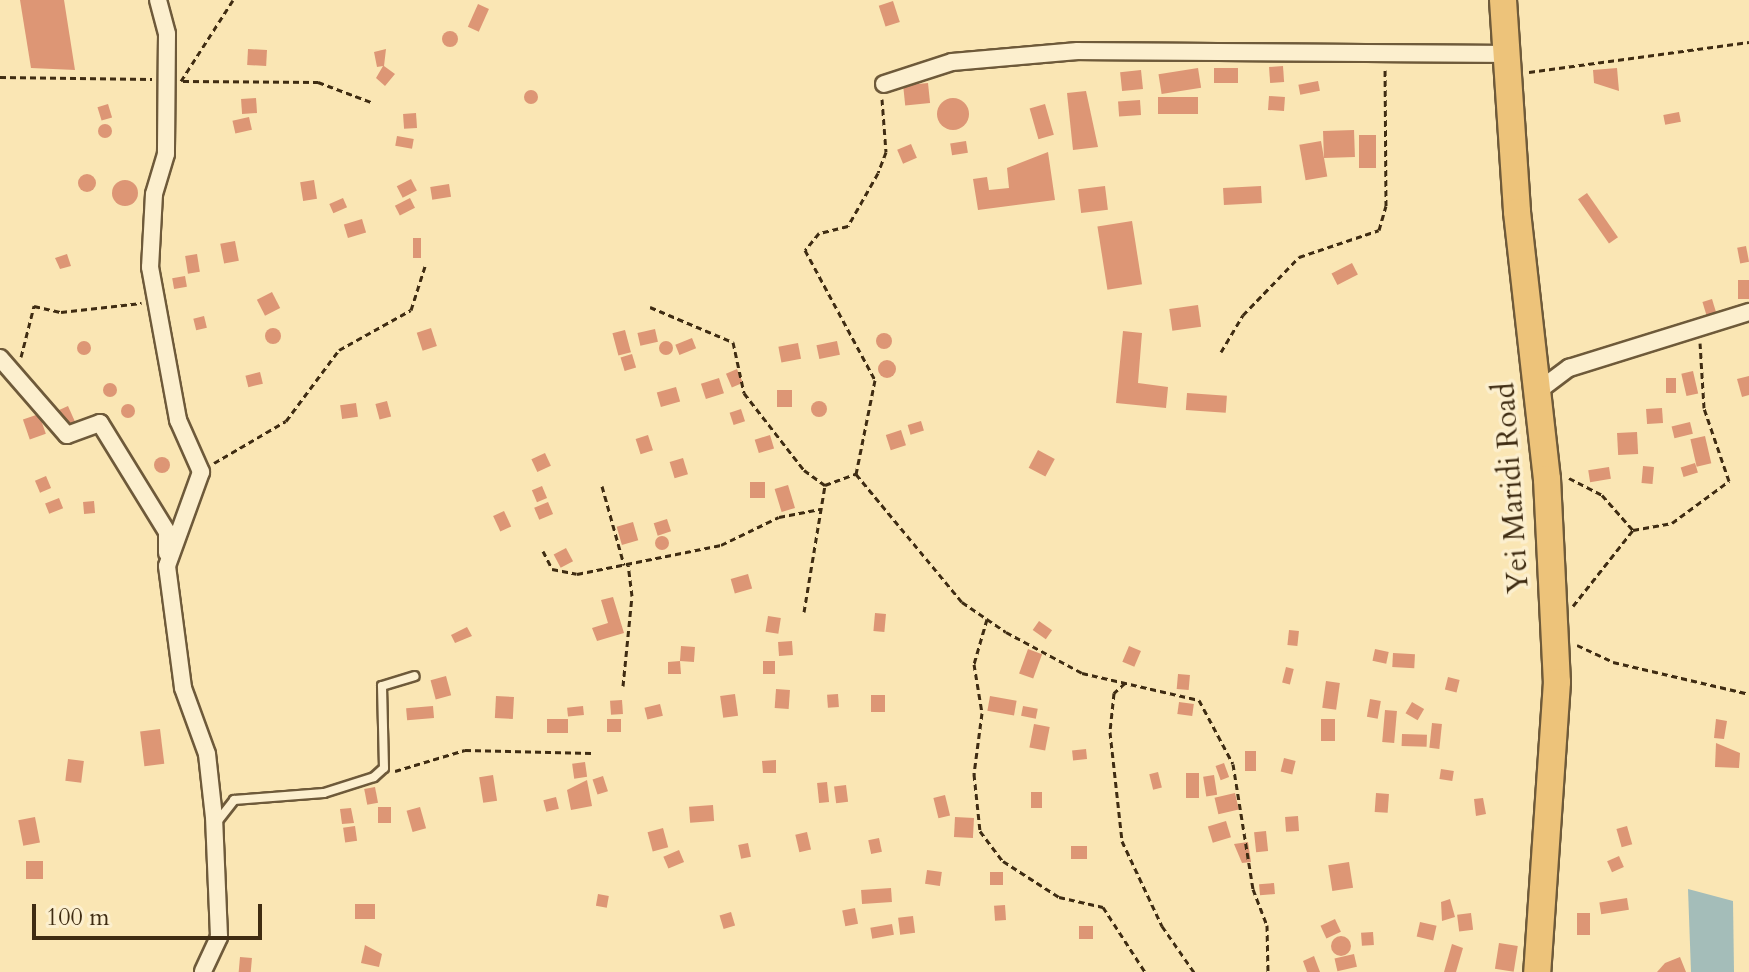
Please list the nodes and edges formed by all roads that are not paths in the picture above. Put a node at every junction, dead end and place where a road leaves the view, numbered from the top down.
1 (158, 0) edge
2 (1503, 0) edge
3 (1508, 65) junction
4 (884, 84) road end
5 (1749, 312) edge
6 (0, 358) edge
7 (1538, 391) junction
8 (167, 566) junction
9 (415, 676) dead end
10 (214, 826) junction
11 (203, 972) edge
12 (1537, 972) edge

1 - 8 street
2 - 3 main road, Yei Maridi Road
3 - 4 street
3 - 7 main road, Yei Maridi Road
5 - 7 street
6 - 8 street
7 - 12 main road, Yei Maridi Road
8 - 10 street
9 - 10 lane
10 - 11 street

